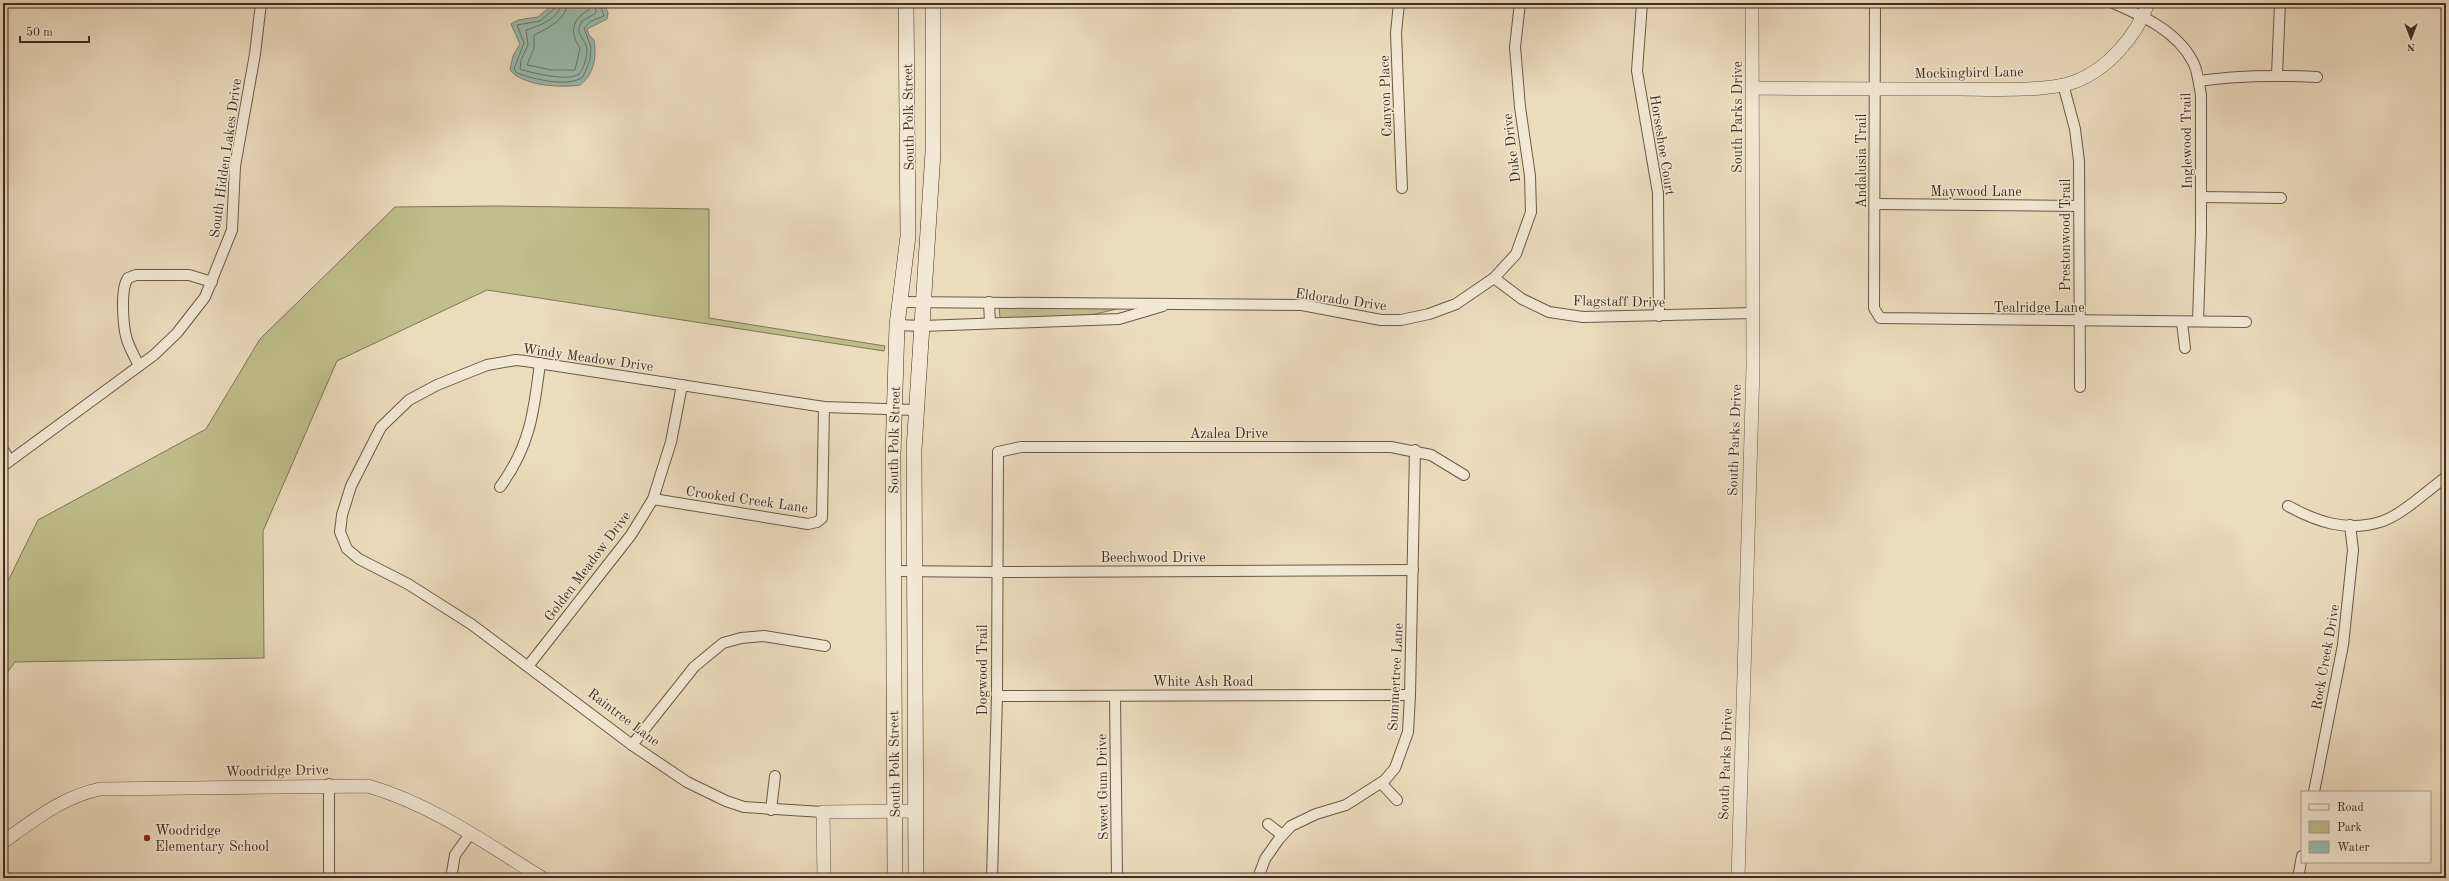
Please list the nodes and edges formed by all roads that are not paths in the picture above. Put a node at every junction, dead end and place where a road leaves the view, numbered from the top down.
1 (261, 3) edge
2 (906, 3) edge
3 (933, 3) edge
4 (1399, 3) edge
5 (1520, 3) edge
6 (1642, 3) edge
7 (1752, 3) edge
8 (1875, 3) edge
9 (2113, 3) edge
10 (2148, 3) edge
11 (2280, 3) edge
12 (2144, 16) junction
13 (2277, 75) junction
14 (2317, 77) dead end
15 (2199, 82) junction
16 (2063, 84) junction
17 (1752, 88) junction
18 (1875, 89) junction
19 (1402, 188) dead end
20 (2201, 197) junction
21 (2281, 198) dead end
22 (1875, 204) junction
23 (2078, 206) junction
24 (1494, 278) junction
25 (212, 282) junction
26 (900, 302) junction
27 (923, 302) junction
28 (990, 302) junction
29 (1173, 304) junction
30 (1753, 313) junction
31 (1659, 316) junction
32 (1880, 318) joint
33 (2079, 321) junction
34 (2198, 321) junction
35 (2182, 322) junction
36 (2246, 322) dead end
37 (990, 323) junction
38 (897, 325) junction
39 (922, 326) junction
40 (2185, 348) dead end
41 (540, 362) junction
42 (139, 366) junction
43 (682, 385) junction
44 (2080, 387) dead end
45 (824, 407) junction
46 (894, 408) junction
47 (916, 410) junction
48 (3, 450) edge
49 (1415, 450) junction
50 (997, 462) joint
51 (6, 463) edge
52 (1464, 475) dead end
53 (2446, 477) edge
54 (500, 487) dead end
55 (653, 499) junction
56 (2288, 506) dead end
57 (2350, 525) junction
58 (347, 549) joint
59 (915, 570) junction
60 (1413, 570) junction
61 (892, 571) junction
62 (996, 572) junction
63 (825, 646) dead end
64 (529, 665) junction
65 (1410, 695) junction
66 (997, 696) junction
67 (1115, 696) junction
68 (632, 745) junction
69 (775, 776) dead end
70 (1381, 783) junction
71 (329, 784) junction
72 (2314, 791) edge
73 (1397, 800) dead end
74 (771, 810) junction
75 (894, 811) junction
76 (915, 811) junction
77 (823, 812) junction
78 (1268, 824) dead end
79 (470, 834) junction
80 (1282, 835) junction
81 (3, 842) edge
82 (2301, 862) edge
83 (330, 878) edge
84 (451, 878) edge
85 (542, 878) edge
86 (824, 878) edge
87 (895, 878) edge
88 (916, 878) edge
89 (992, 878) edge
90 (1118, 878) edge
91 (1258, 878) edge
92 (1738, 878) edge
93 (2298, 878) edge

1 - 25 street, South Hidden Lakes Drive
2 - 26 main road, South Polk Street
3 - 27 main road, South Polk Street
4 - 19 street, Canyon Place
5 - 24 street, Duke Drive
6 - 31 street, Horseshoe Court
7 - 17 street, South Parks Drive
8 - 18 street, Andalusia Trail
9 - 12 street, Inglewood Trail
10 - 12 street, Mockingbird Lane
11 - 13 street
12 - 15 street, Inglewood Trail
12 - 16 street, Mockingbird Lane
13 - 14 street
13 - 15 street
15 - 20 street, Inglewood Trail
16 - 18 street, Mockingbird Lane
16 - 23 street, Prestonwood Trail
17 - 18 street, Mockingbird Lane
17 - 30 street, South Parks Drive
18 - 22 street, Andalusia Trail
20 - 21 street
20 - 34 street, Inglewood Trail
22 - 23 street, Maywood Lane
22 - 32 street, Andalusia Trail
23 - 33 street, Prestonwood Trail
24 - 29 street, Eldorado Drive
24 - 31 street, Flagstaff Drive
25 - 42 street, South Hidden Lakes Drive
25 - 42 street
26 - 27 street, Eldorado Drive
26 - 38 main road, South Polk Street
27 - 28 street, Eldorado Drive
27 - 39 main road, South Polk Street
28 - 29 street, Eldorado Drive
28 - 37 street
29 - 37 street, Eldorado Drive
30 - 31 street, Flagstaff Drive
30 - 92 street, South Parks Drive
32 - 33 street, Tealridge Lane
33 - 35 street, Tealridge Lane
33 - 44 street, Prestonwood Trail
34 - 35 street, Tealridge Lane
34 - 36 street, Tealridge Lane
35 - 40 street
37 - 39 street, Eldorado Drive
38 - 39 street, Eldorado Drive
38 - 46 main road, South Polk Street
39 - 47 main road, South Polk Street
41 - 43 street, Windy Meadow Drive
41 - 54 street
41 - 58 street, Windy Meadow Drive
42 - 51 street, South Hidden Lakes Drive
43 - 45 street, Windy Meadow Drive
43 - 55 street, Golden Meadow Drive
45 - 46 street, Windy Meadow Drive
45 - 55 street, Crooked Creek Lane
46 - 47 street, Windy Meadow Drive
46 - 61 main road, South Polk Street
47 - 59 main road, South Polk Street
48 - 51 street
49 - 50 street, Azalea Drive
49 - 52 street, Azalea Drive
49 - 60 street, Summertree Lane
50 - 62 street, Dogwood Trail
53 - 57 street
55 - 64 street, Golden Meadow Drive
56 - 57 street
57 - 72 street, Rock Creek Drive
58 - 64 street, Raintree Lane
59 - 61 street, Beechwood Drive
59 - 62 street, Beechwood Drive
59 - 76 main road, South Polk Street
60 - 62 street, Beechwood Drive
60 - 65 street, Summertree Lane
61 - 75 main road, South Polk Street
62 - 66 street, Dogwood Trail
63 - 68 street
64 - 68 street, Raintree Lane
65 - 67 street, White Ash Road
65 - 70 street, Summertree Lane
66 - 67 street, White Ash Road
66 - 89 street, Dogwood Trail
67 - 90 street, Sweet Gum Drive
68 - 74 street, Raintree Lane
69 - 74 street
70 - 73 street
70 - 80 street, Summertree Lane
71 - 79 street, Woodridge Drive
71 - 81 street, Woodridge Drive
71 - 83 street
74 - 77 street, Raintree Lane
75 - 76 street, Raintree Lane
75 - 77 street, Raintree Lane
75 - 87 main road, South Polk Street
76 - 88 main road, South Polk Street
77 - 86 street
78 - 80 street
79 - 84 street
79 - 85 street, Woodridge Drive
80 - 91 street, Summertree Lane
82 - 93 street

